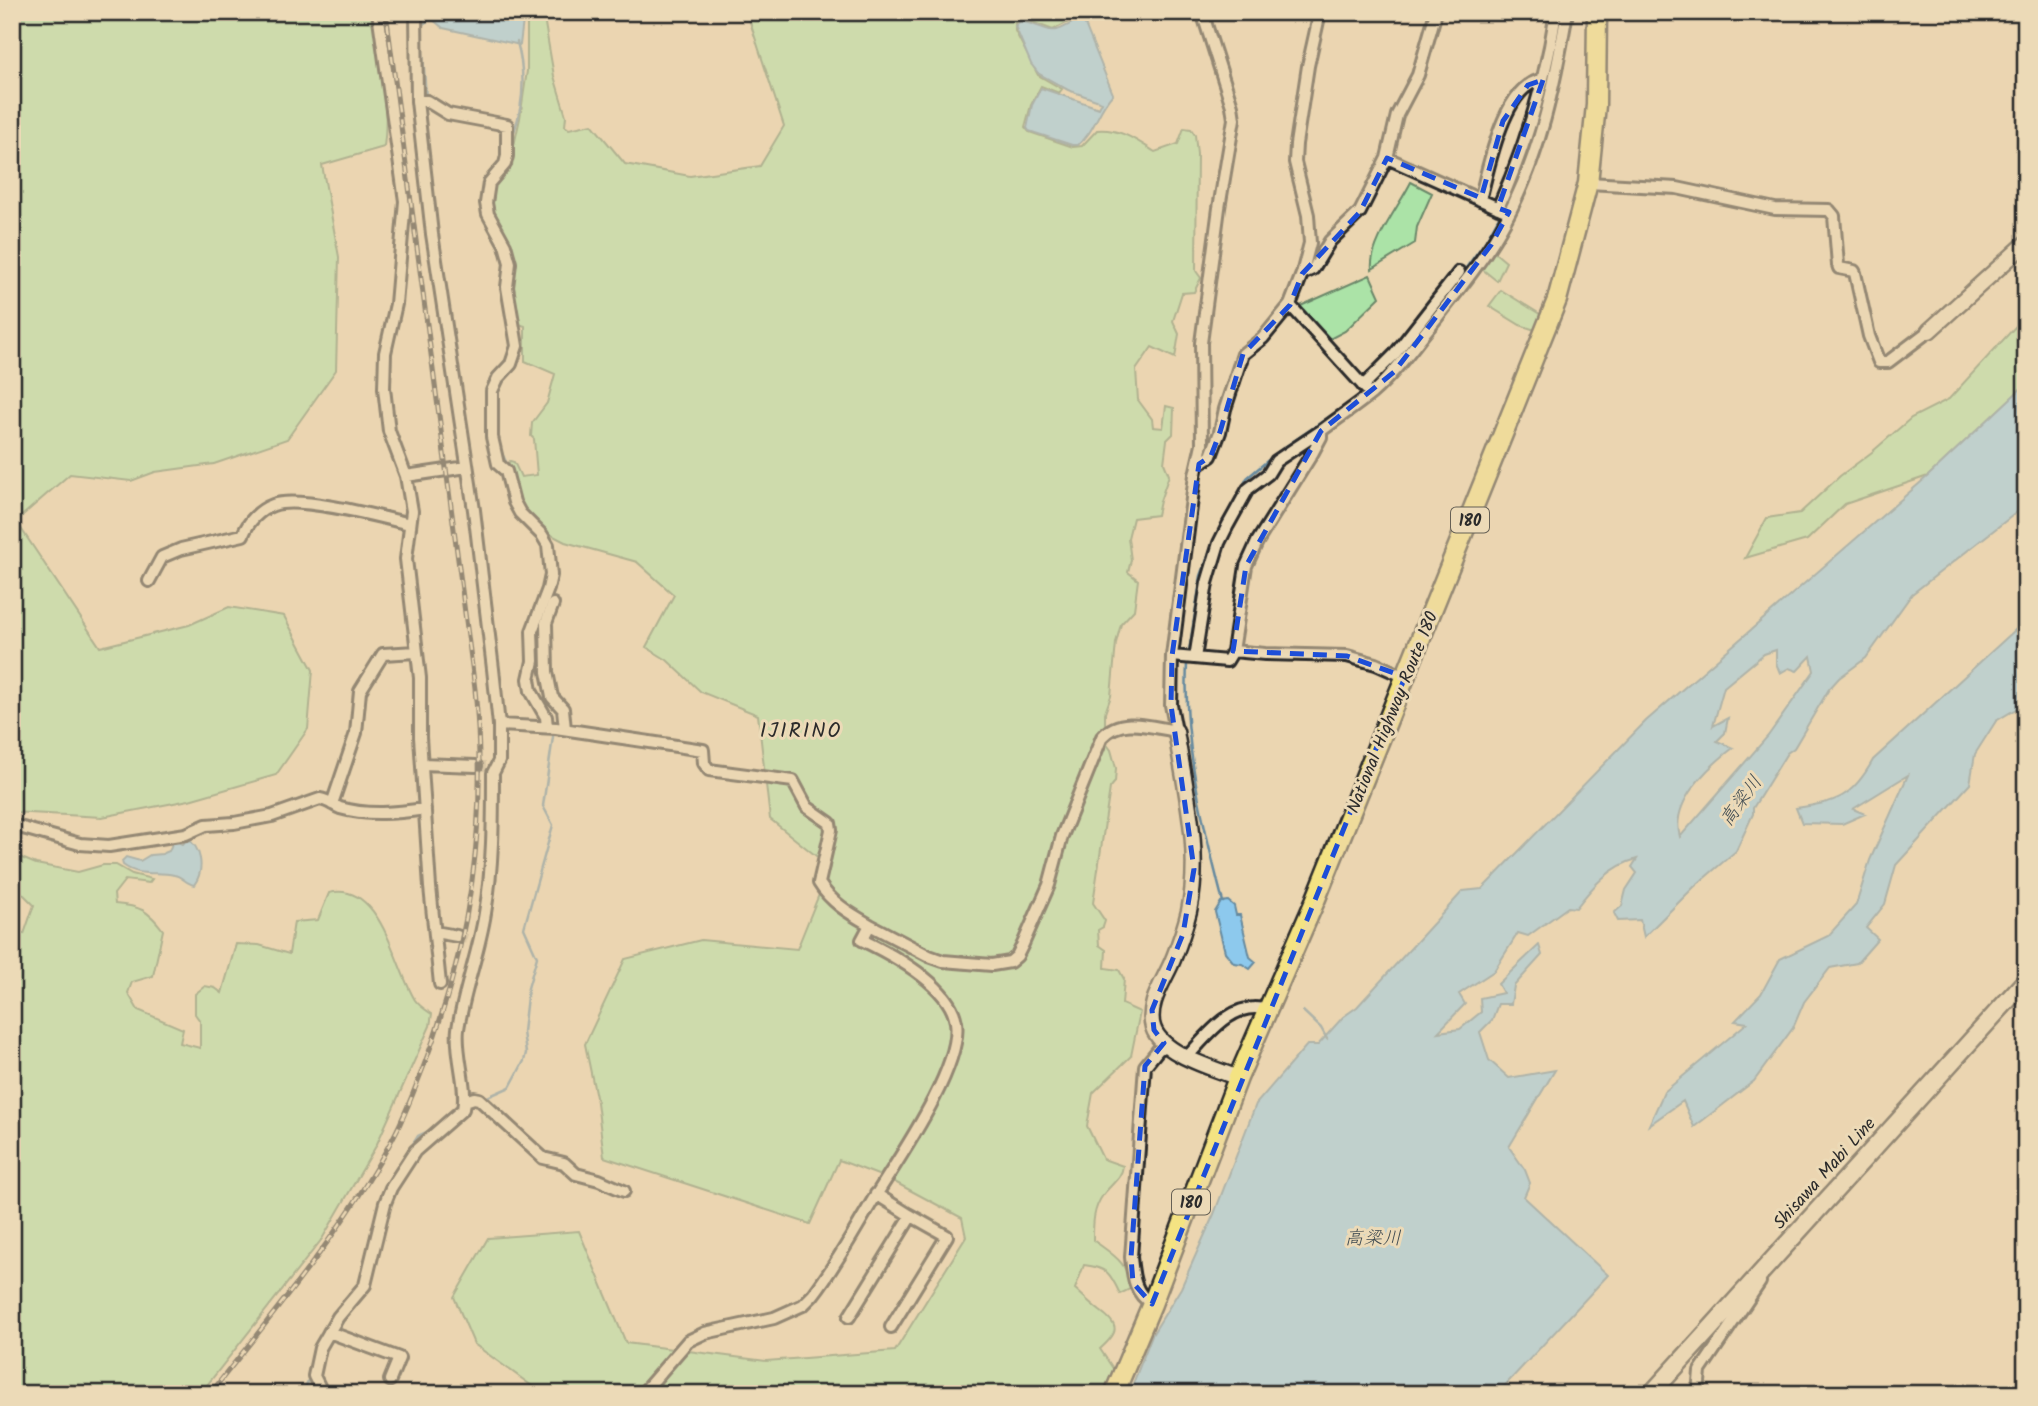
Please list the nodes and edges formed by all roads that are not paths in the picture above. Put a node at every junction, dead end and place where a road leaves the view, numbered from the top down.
1 (378, 12) edge
2 (1202, 12) edge
3 (1320, 12) edge
4 (1436, 12) edge
5 (1556, 12) edge
6 (1567, 12) edge
7 (1597, 12) edge
8 (417, 18) edge
9 (1543, 80) junction
10 (423, 101) junction
11 (1387, 158) junction
12 (1588, 183) junction
13 (1480, 200) junction
14 (1503, 210) junction
15 (2026, 243) edge
16 (1459, 272) dead end
17 (1302, 274) junction
18 (1290, 305) junction
19 (1929, 331) joint
20 (1367, 390) junction
21 (1321, 434) junction
22 (1199, 464) junction
23 (467, 467) junction
24 (406, 476) junction
25 (410, 524) junction
26 (149, 581) dead end
27 (553, 604) dead end
28 (1233, 651) junction
29 (416, 652) junction
30 (1172, 656) junction
31 (1195, 658) junction
32 (1405, 677) junction
33 (499, 725) junction
34 (555, 728) junction
35 (1175, 731) junction
36 (422, 764) junction
37 (476, 766) tunnel mouth
38 (332, 804) junction
39 (425, 809) junction
40 (12, 825) edge
41 (870, 925) junction
42 (435, 932) junction
43 (457, 936) tunnel mouth
44 (2026, 980) edge
45 (440, 984) dead end
46 (1267, 1010) junction
47 (1166, 1045) junction
48 (1186, 1058) junction
49 (1238, 1078) junction
50 (464, 1105) junction
51 (624, 1191) dead end
52 (876, 1194) junction
53 (908, 1214) junction
54 (1770, 1262) junction
55 (1152, 1304) junction
56 (849, 1317) dead end
57 (891, 1327) dead end
58 (329, 1332) junction
59 (390, 1380) dead end
60 (323, 1394) edge
61 (642, 1394) edge
62 (1114, 1394) edge
63 (1651, 1394) edge
64 (1698, 1394) edge

1 - 24 street
2 - 22 street
3 - 17 street
4 - 11 street
5 - 9 street
6 - 14 street
7 - 12 highway, National Highway Route 180 / 180
8 - 10 street
9 - 13 street
9 - 14 street
10 - 23 street
10 - 34 street
11 - 13 street
11 - 17 street
12 - 19 street
12 - 32 highway, National Highway Route 180 / 180
13 - 14 street
14 - 20 street
15 - 19 street
16 - 20 street
17 - 18 street
18 - 20 street
18 - 22 street
20 - 21 street
21 - 28 street
21 - 31 street
22 - 30 street
23 - 24 street
23 - 33 street
24 - 25 street
25 - 26 street
25 - 29 street
27 - 34 street
28 - 31 street
28 - 32 street
29 - 36 street
29 - 38 street
30 - 31 street
30 - 35 street
32 - 46 highway, National Highway Route 180 / 180
33 - 34 street
33 - 50 street
34 - 41 street
35 - 41 street
35 - 47 street
36 - 37 street
36 - 39 street
38 - 39 street
38 - 40 street
39 - 42 street
41 - 52 street
42 - 43 street
42 - 45 street
44 - 54 main road, Shisawa Mabi Line
46 - 48 street
46 - 49 highway, National Highway Route 180 / 180
47 - 48 street
47 - 55 street
48 - 49 street
49 - 55 highway, National Highway Route 180 / 180
50 - 51 street
50 - 58 street
52 - 53 street
52 - 61 street
53 - 56 street
53 - 57 street
54 - 63 main road, Shisawa Mabi Line
54 - 64 street
55 - 62 highway, National Highway Route 180 / 180
58 - 59 street
58 - 60 street

